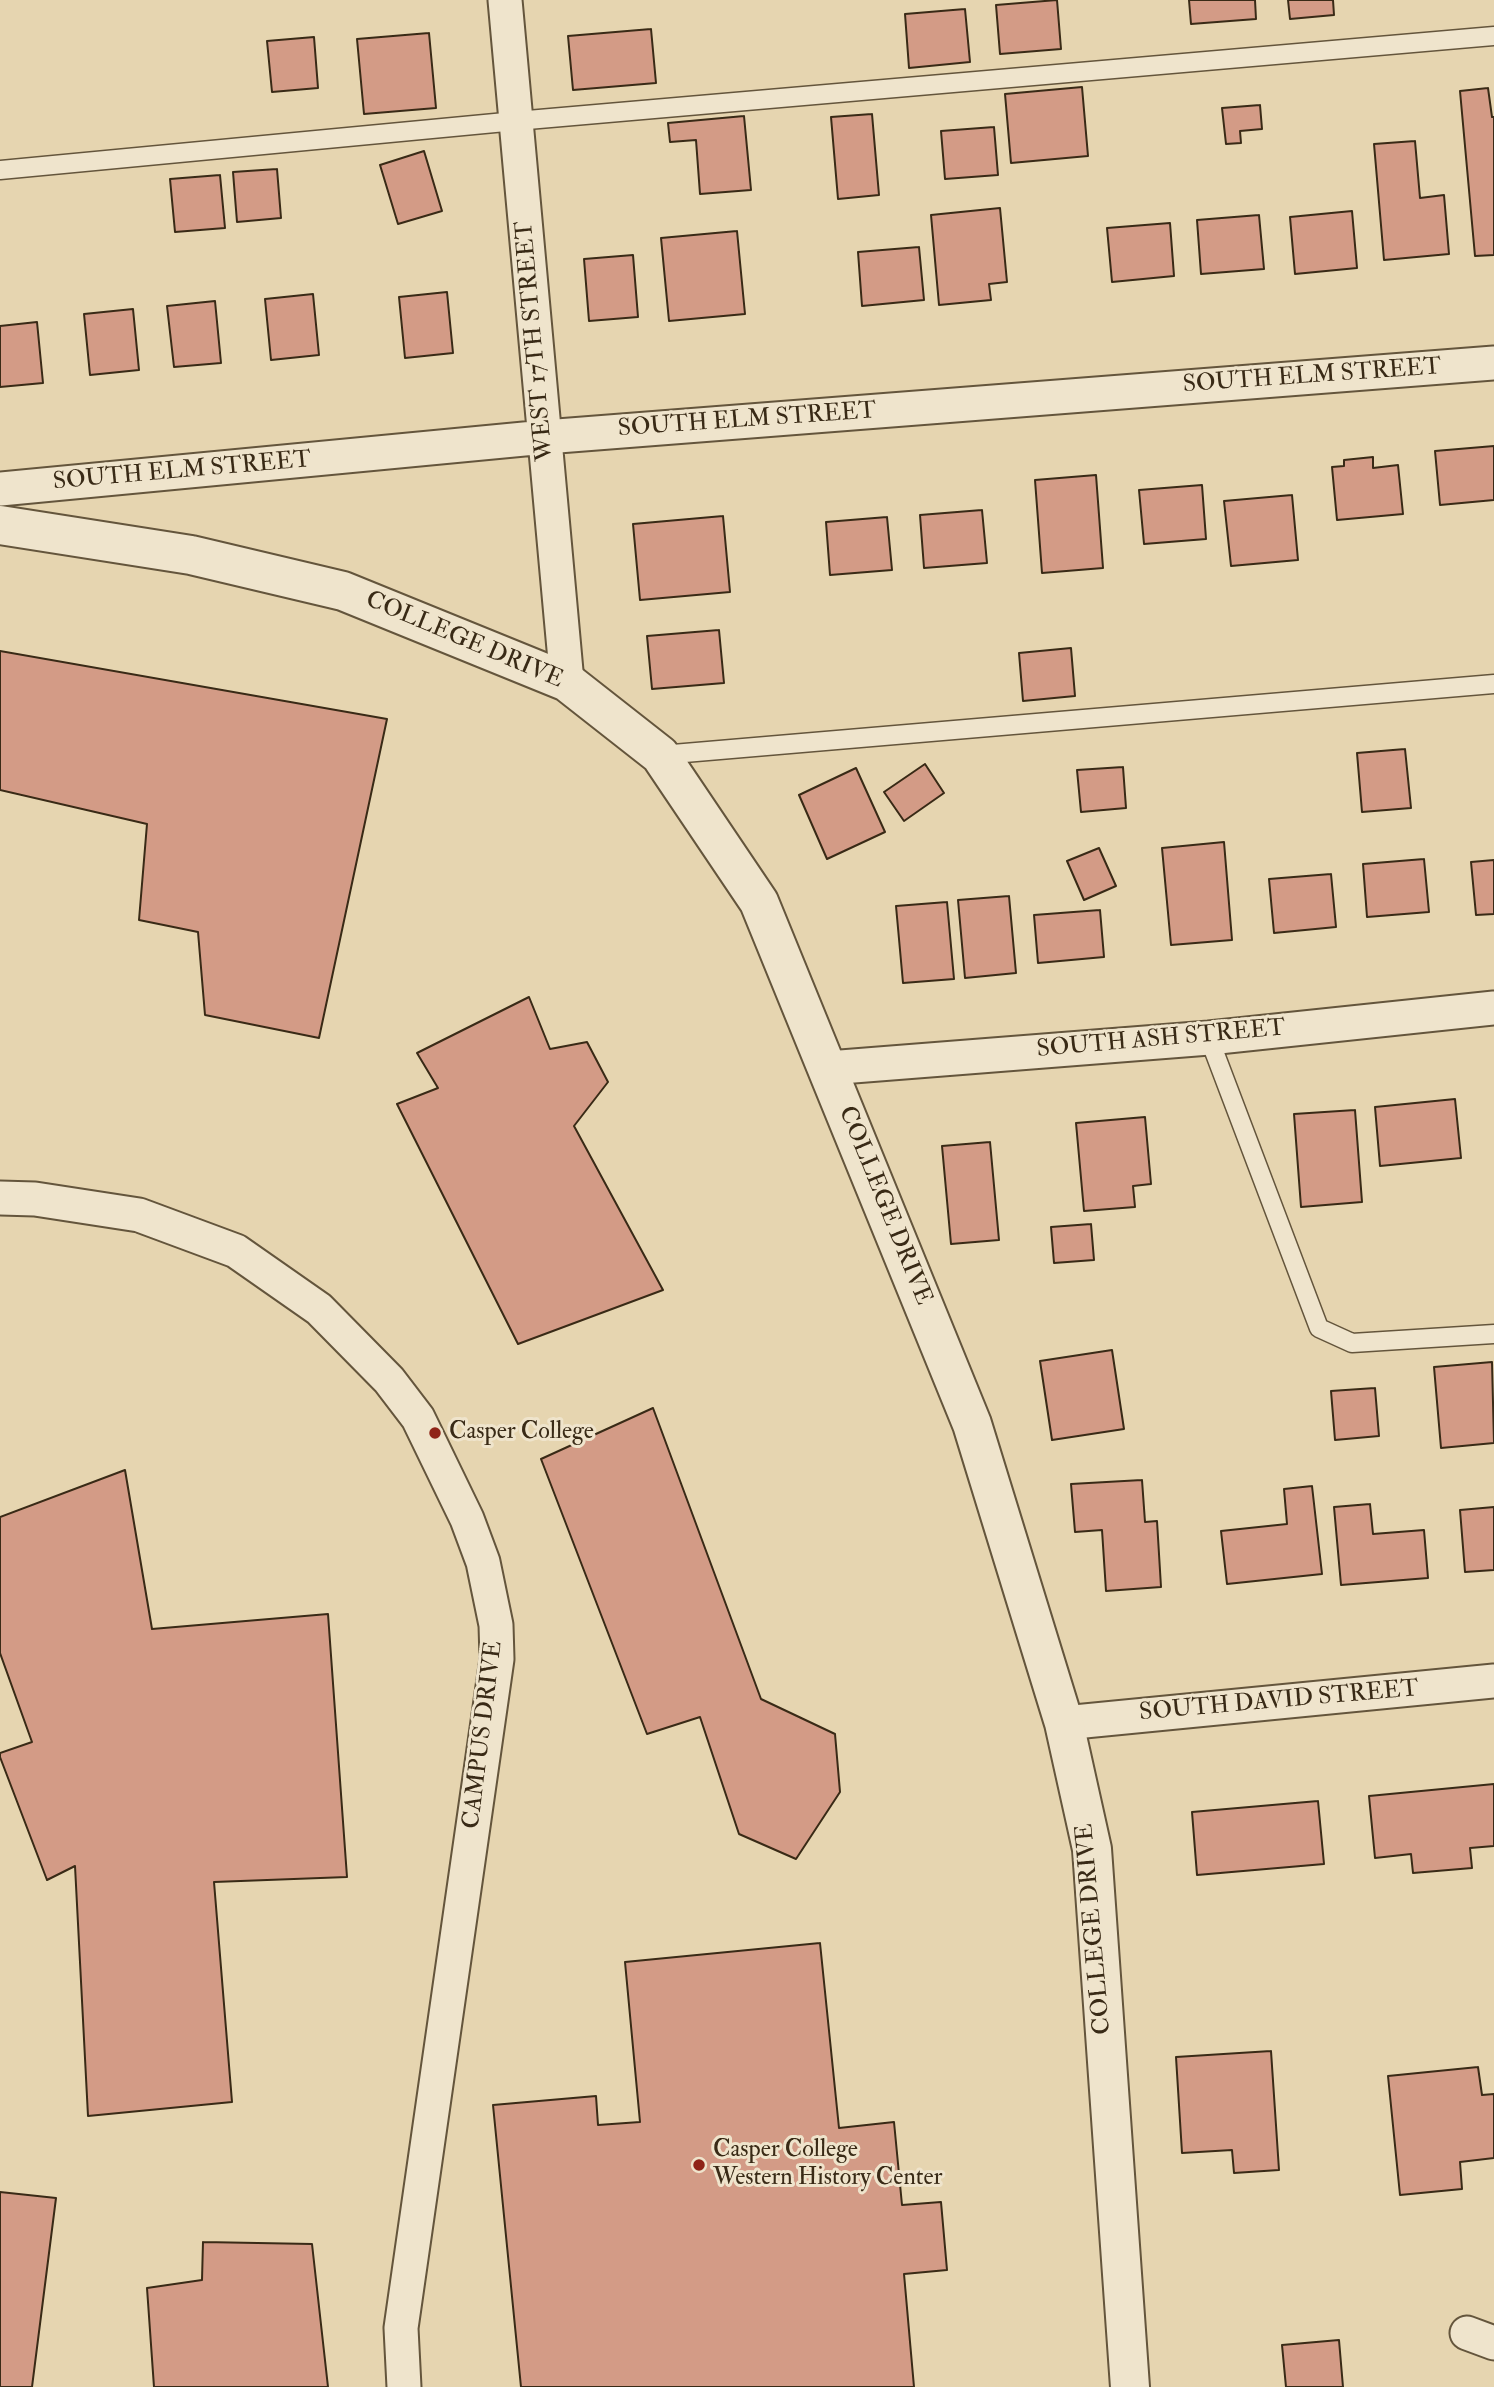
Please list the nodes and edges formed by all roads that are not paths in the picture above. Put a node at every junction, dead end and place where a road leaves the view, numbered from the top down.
1 (505, 0) edge
2 (1494, 36) edge
3 (516, 121) junction
4 (0, 170) edge
5 (1494, 363) edge
6 (544, 437) junction
7 (0, 489) edge
8 (0, 525) edge
9 (567, 682) junction
10 (1494, 684) edge
11 (660, 755) junction
12 (1494, 1008) edge
13 (1209, 1038) junction
14 (828, 1068) junction
15 (0, 1198) edge
16 (1494, 1334) edge
17 (1494, 1681) edge
18 (1064, 1723) junction
19 (404, 2387) edge
20 (1130, 2387) edge

1 - 3 street, WEST 17TH STREET
2 - 3 lane
3 - 4 lane
3 - 6 street, WEST 17TH STREET
5 - 6 street, SOUTH ELM STREET
6 - 7 street, SOUTH ELM STREET
6 - 9 street, WEST 17TH STREET
8 - 9 street, COLLEGE DRIVE
9 - 11 street, COLLEGE DRIVE
10 - 11 lane
11 - 14 street, COLLEGE DRIVE
12 - 13 street, SOUTH ASH STREET
13 - 14 street, SOUTH ASH STREET
13 - 16 lane
14 - 18 street, COLLEGE DRIVE
15 - 19 street, CAMPUS DRIVE
17 - 18 street, SOUTH DAVID STREET
18 - 20 street, COLLEGE DRIVE

